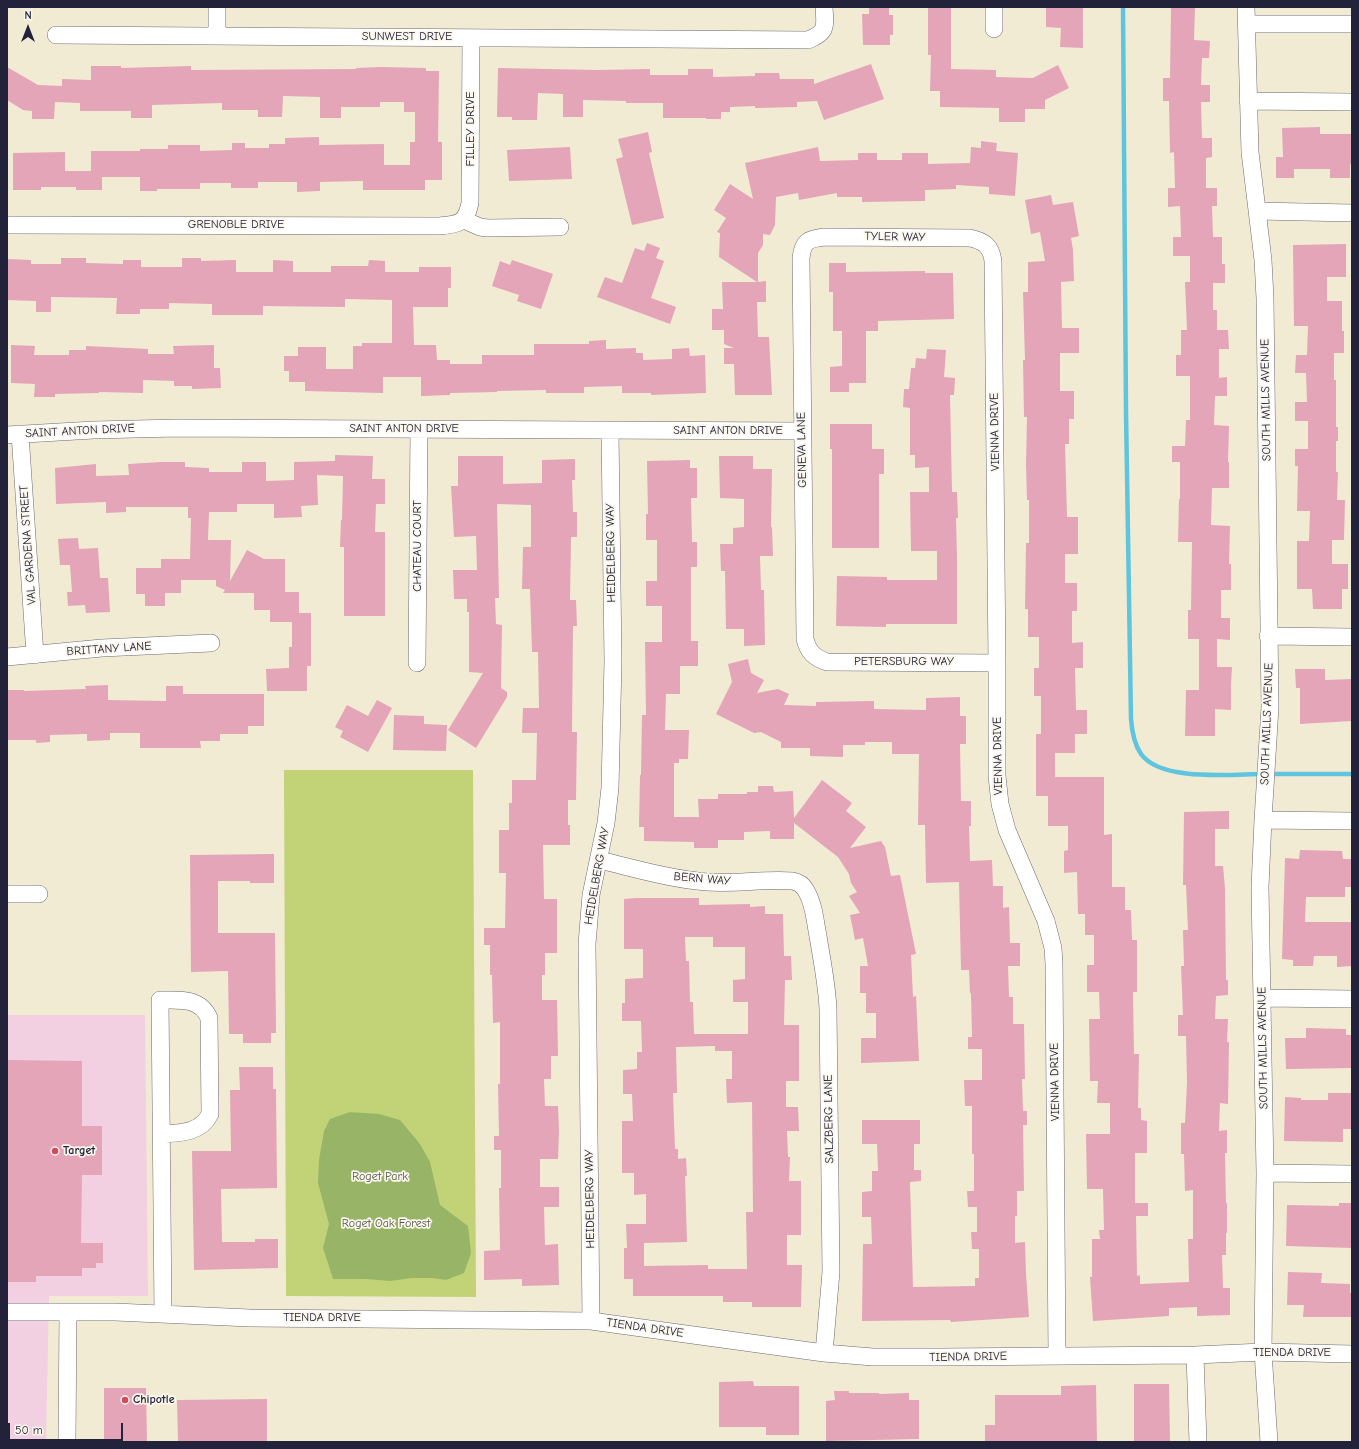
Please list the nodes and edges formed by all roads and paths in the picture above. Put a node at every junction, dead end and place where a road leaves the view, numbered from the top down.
1 (217, 7) edge
2 (824, 7) edge
3 (994, 7) edge
4 (1246, 7) edge
5 (1246, 24) junction
6 (1352, 24) edge
7 (994, 29) dead end
8 (56, 35) dead end
9 (217, 36) junction
10 (471, 38) junction
11 (1248, 101) junction
12 (1352, 102) edge
13 (1257, 211) junction
14 (1352, 213) edge
15 (464, 220) junction
16 (7, 224) edge
17 (560, 227) dead end
18 (805, 243) joint
19 (985, 243) joint
20 (418, 429) junction
21 (610, 431) junction
22 (802, 431) junction
23 (13, 435) edge
24 (1268, 636) junction
25 (1352, 637) edge
26 (210, 643) dead end
27 (35, 655) junction
28 (812, 655) joint
29 (7, 657) edge
30 (417, 663) dead end
31 (997, 663) junction
32 (1262, 820) junction
33 (1352, 821) edge
34 (599, 860) junction
35 (805, 888) joint
36 (7, 894) edge
37 (39, 894) dead end
38 (1262, 998) junction
39 (1352, 999) edge
40 (162, 1134) junction
41 (1265, 1173) junction
42 (1352, 1174) edge
43 (7, 1312) edge
44 (68, 1312) junction
45 (163, 1314) junction
46 (591, 1321) junction
47 (1263, 1352) junction
48 (824, 1353) junction
49 (1352, 1354) edge
50 (1195, 1355) junction
51 (1057, 1356) junction
52 (67, 1442) edge
53 (1198, 1442) edge
54 (1269, 1442) edge

1 - 9 street
2 - 10 street, SUNWEST DRIVE
3 - 7 street
4 - 5 street, SOUTH MILLS AVENUE
5 - 6 street
5 - 11 street, SOUTH MILLS AVENUE
8 - 9 street, SUNWEST DRIVE
9 - 10 street, SUNWEST DRIVE
10 - 15 street, FILLEY DRIVE
11 - 12 street
11 - 13 street, SOUTH MILLS AVENUE
13 - 14 street
13 - 24 street, SOUTH MILLS AVENUE
15 - 16 street, GRENOBLE DRIVE
15 - 17 street
18 - 19 street, TYLER WAY
18 - 22 street, GENEVA LANE
19 - 31 street, VIENNA DRIVE
20 - 21 street, SAINT ANTON DRIVE
20 - 23 street, SAINT ANTON DRIVE
20 - 30 street, CHATEAU COURT
21 - 22 street, SAINT ANTON DRIVE
21 - 34 street, HEIDELBERG WAY
22 - 28 street, GENEVA LANE
23 - 27 street, VAL GARDENA STREET
24 - 25 street
24 - 32 street, SOUTH MILLS AVENUE
26 - 27 street, BRITTANY LANE
27 - 29 street, BRITTANY LANE
28 - 31 street, PETERSBURG WAY
31 - 51 street, VIENNA DRIVE
32 - 33 street
32 - 38 street, SOUTH MILLS AVENUE
34 - 35 street, BERN WAY
34 - 46 street, HEIDELBERG WAY
35 - 48 street, SALZBERG LANE
36 - 37 street
38 - 39 street
38 - 41 street, SOUTH MILLS AVENUE
40 - 40 street
40 - 45 street
41 - 42 street
41 - 47 street, SOUTH MILLS AVENUE
43 - 44 street, TIENDA DRIVE
44 - 45 street, TIENDA DRIVE
44 - 52 street
45 - 46 street, TIENDA DRIVE
46 - 48 street, TIENDA DRIVE
47 - 49 street, TIENDA DRIVE
47 - 50 street, TIENDA DRIVE
47 - 54 street, SOUTH MILLS AVENUE
48 - 51 street, TIENDA DRIVE
50 - 51 street, TIENDA DRIVE
50 - 53 street

